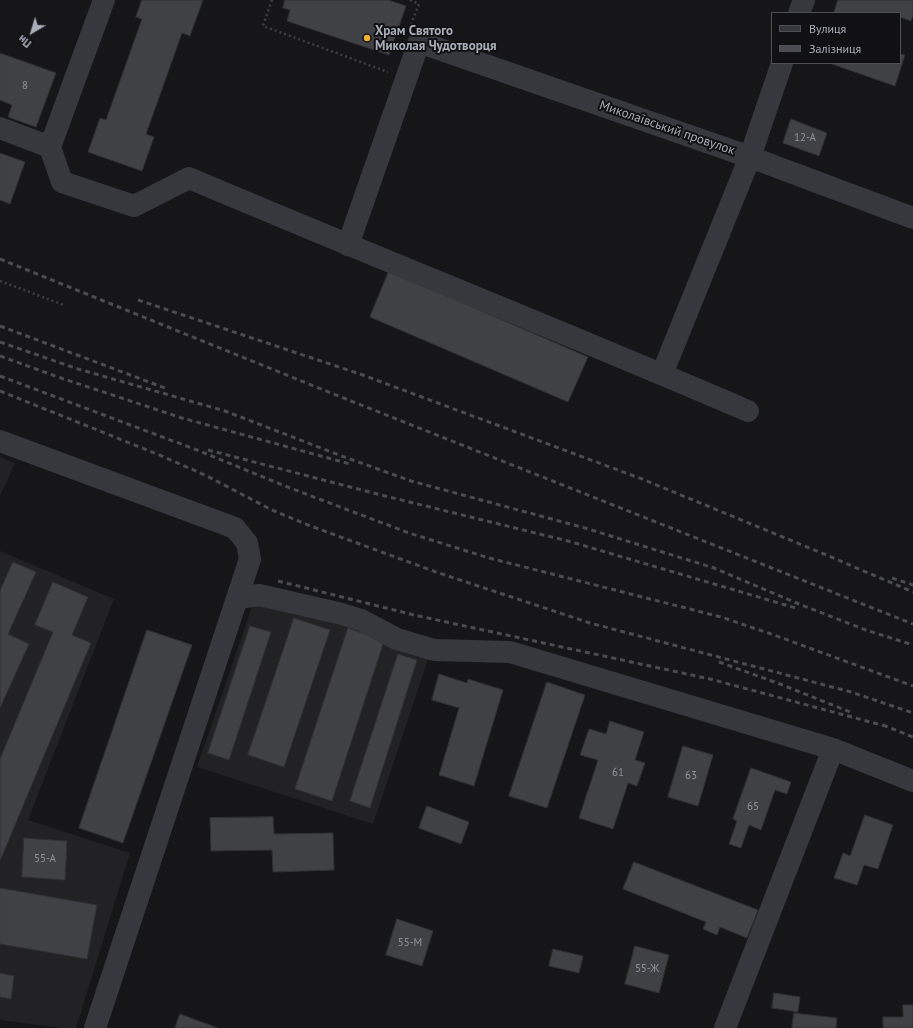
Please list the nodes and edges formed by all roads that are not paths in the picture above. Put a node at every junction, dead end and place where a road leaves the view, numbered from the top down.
1 (104, 0) edge
2 (804, 0) edge
3 (799, 12) edge
4 (782, 64) edge
5 (0, 128) edge
6 (50, 147) junction
7 (750, 157) junction
8 (912, 215) edge
9 (348, 245) junction
10 (662, 374) junction
11 (748, 411) dead end
12 (0, 442) edge
13 (238, 598) junction
14 (833, 750) junction
15 (913, 781) edge
16 (95, 1028) edge
17 (725, 1028) edge

1 - 6 street
2 - 3 street
4 - 7 street
5 - 6 street
6 - 9 street
7 - 8 street, Миколаївський провулок
7 - 9 street, Миколаївський провулок
7 - 10 street
9 - 10 street
10 - 11 street
12 - 13 street
13 - 14 street
13 - 16 street
14 - 15 street
14 - 17 street

